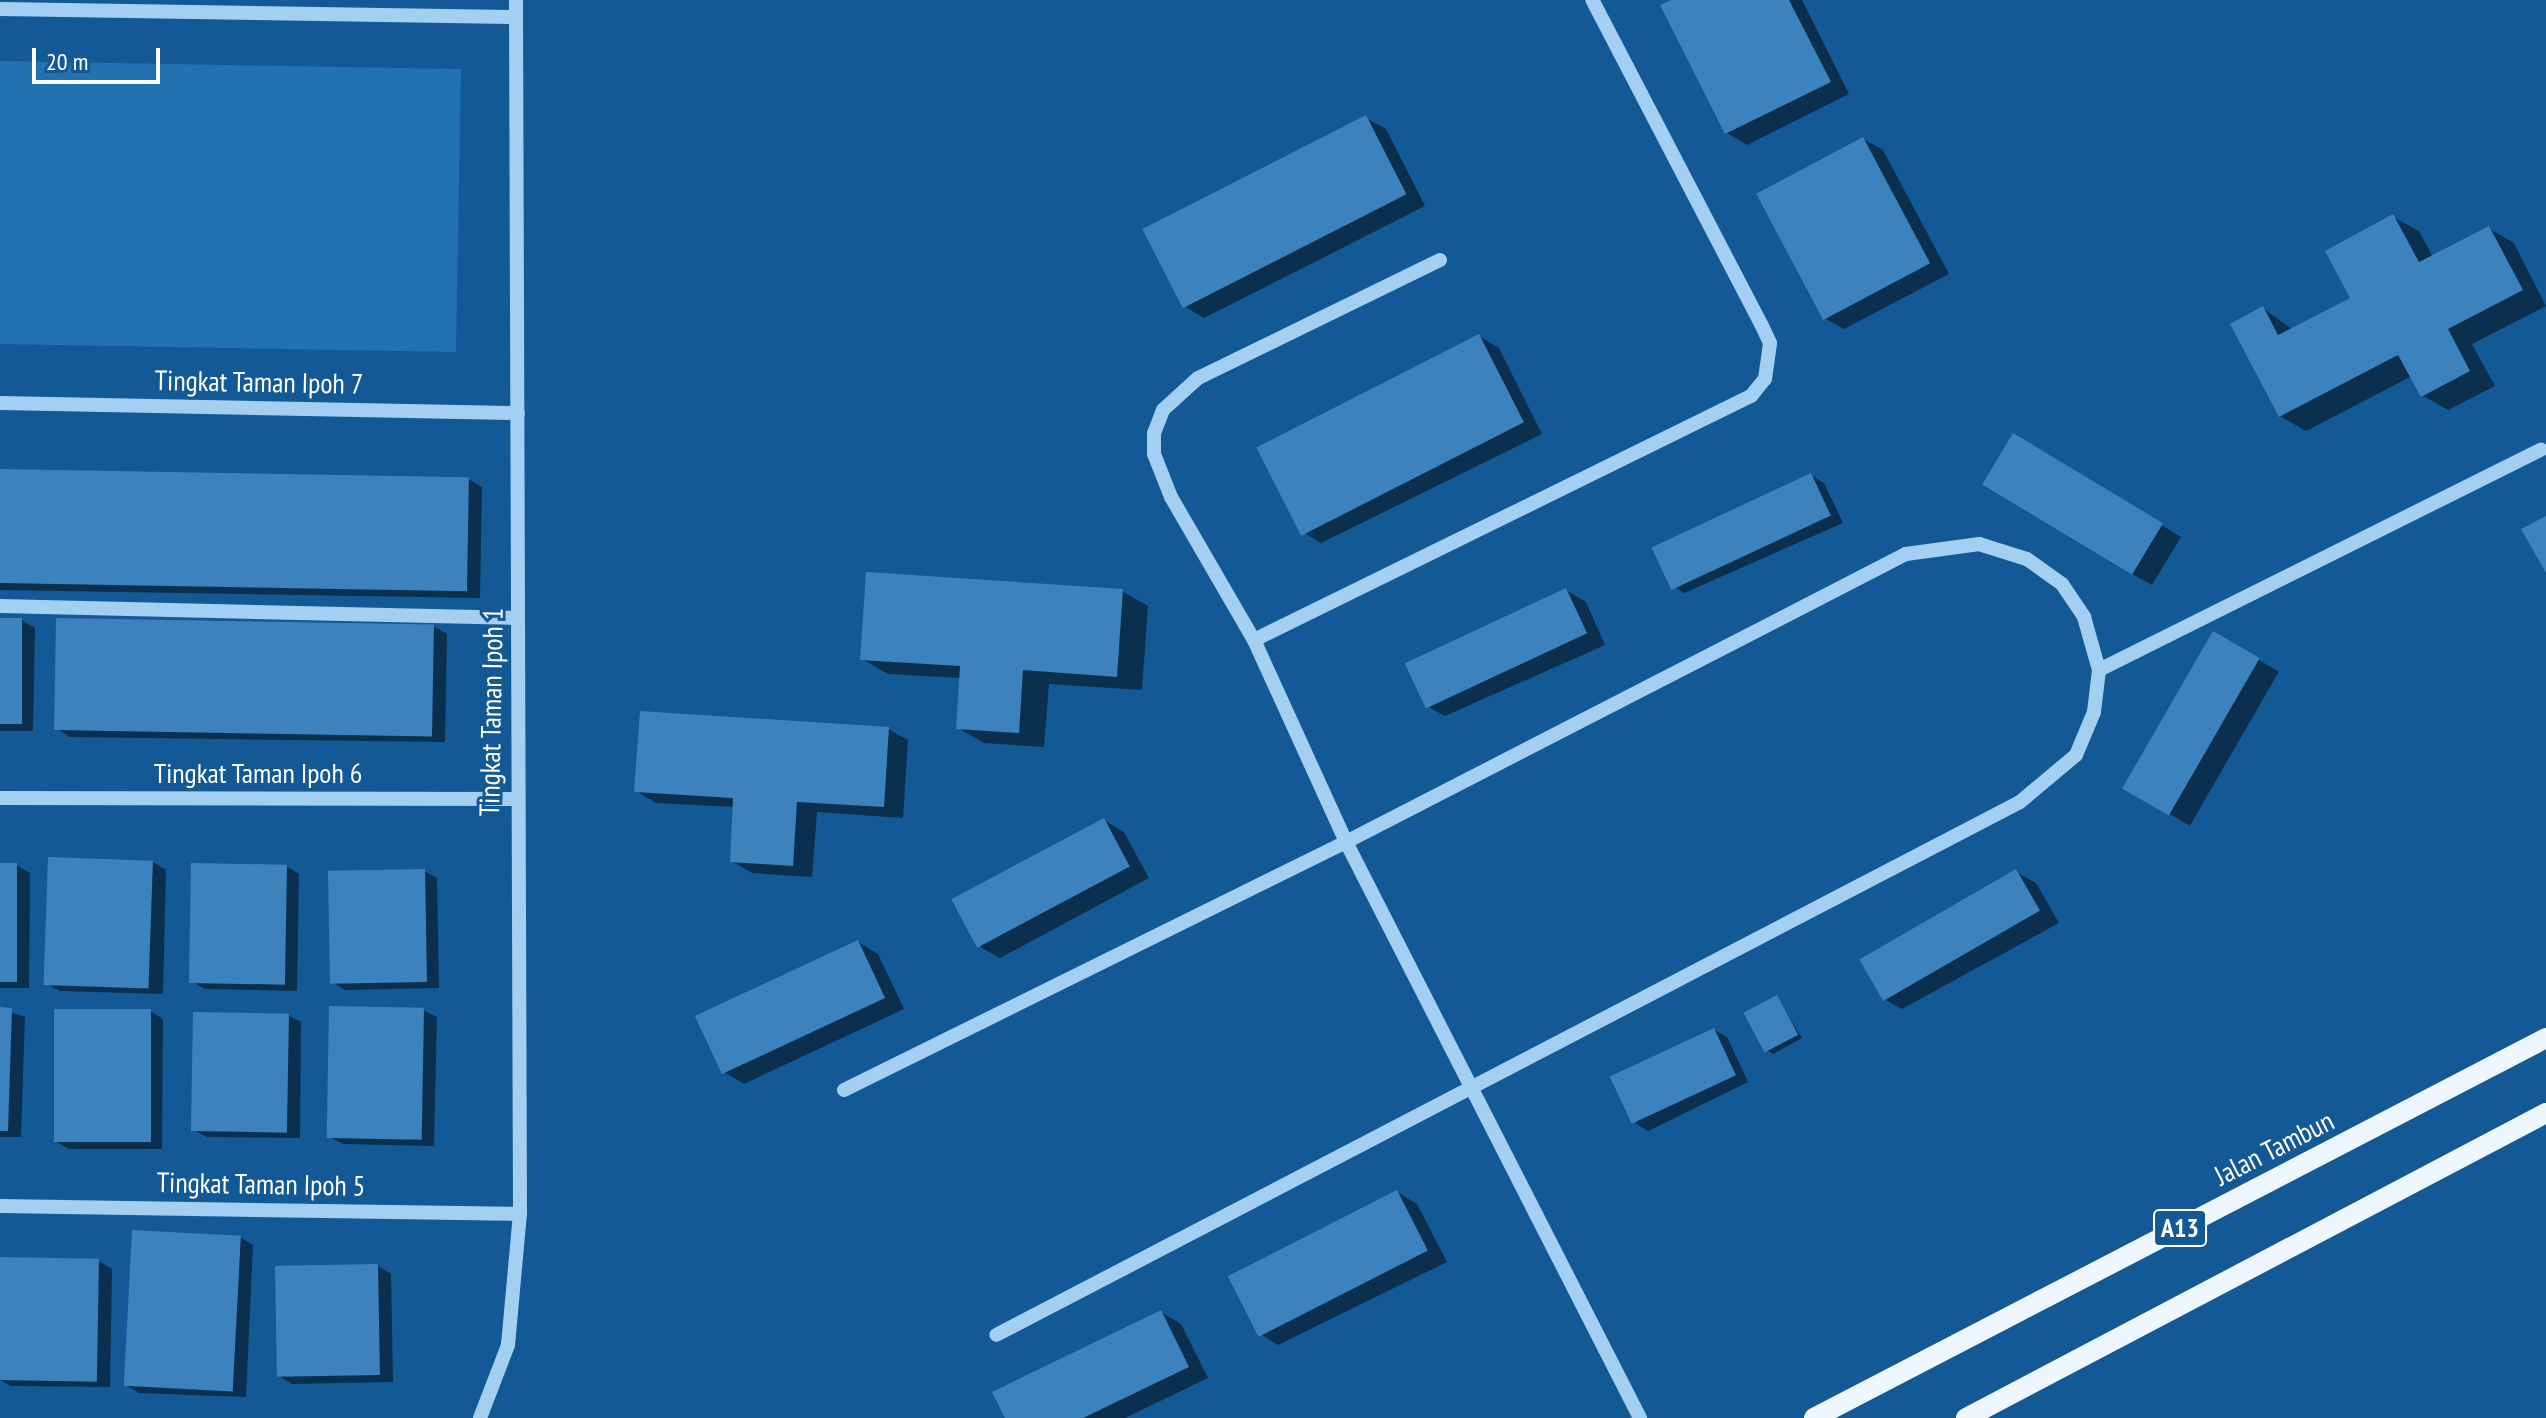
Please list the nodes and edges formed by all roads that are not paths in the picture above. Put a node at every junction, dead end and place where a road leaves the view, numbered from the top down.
1 (516, 0) edge
2 (1592, 0) edge
3 (0, 9) edge
4 (516, 17) junction
5 (1440, 260) dead end
6 (0, 403) edge
7 (518, 413) junction
8 (2541, 450) dead end
9 (0, 606) edge
10 (518, 618) junction
11 (1254, 640) junction
12 (2099, 670) junction
13 (0, 798) edge
14 (515, 799) junction
15 (1346, 842) junction
16 (2546, 1038) edge
17 (1472, 1085) junction
18 (844, 1090) dead end
19 (2546, 1113) edge
20 (0, 1206) edge
21 (520, 1214) junction
22 (996, 1335) dead end
23 (480, 1418) edge
24 (1640, 1418) edge
25 (1814, 1418) edge
26 (1966, 1418) edge

1 - 4 street, Tingkat Taman Ipoh 1
2 - 11 street
3 - 4 street
4 - 7 street, Tingkat Taman Ipoh 1
5 - 11 street
6 - 7 street, Tingkat Taman Ipoh 7
7 - 10 street, Tingkat Taman Ipoh 1
8 - 12 street
9 - 10 street
10 - 14 street, Tingkat Taman Ipoh 1
11 - 15 street
12 - 15 street
12 - 17 street
13 - 14 street, Tingkat Taman Ipoh 6
14 - 21 street, Tingkat Taman Ipoh 1
15 - 17 street
15 - 18 street
16 - 25 main road, Jalan Tambun / A13
17 - 22 street
17 - 24 street
19 - 26 main road, A13
20 - 21 street, Tingkat Taman Ipoh 5
21 - 23 street, Tingkat Taman Ipoh 1

